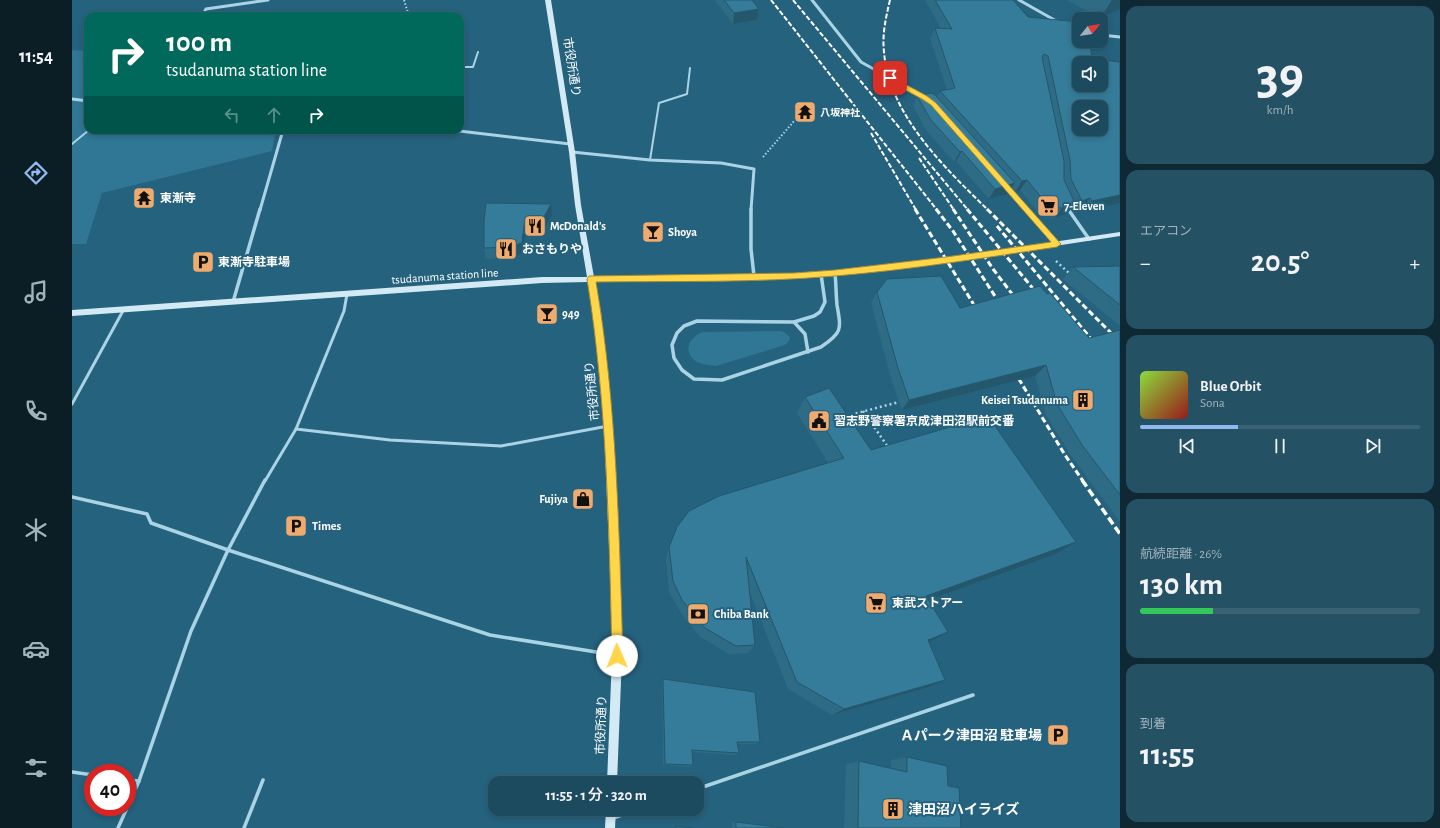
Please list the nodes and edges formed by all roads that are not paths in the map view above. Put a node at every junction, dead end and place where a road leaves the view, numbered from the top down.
1 (268, 0) edge
2 (548, 0) edge
3 (812, 0) edge
4 (1020, 0) edge
5 (204, 12) edge
6 (1059, 22) edge
7 (1108, 36) edge
8 (1120, 37) edge
9 (478, 52) dead end
10 (464, 67) edge
11 (690, 68) dead end
12 (72, 99) edge
13 (84, 100) edge
14 (929, 101) edge
15 (464, 132) edge
16 (84, 134) edge
17 (282, 134) edge
18 (72, 144) edge
19 (570, 144) junction
20 (572, 152) junction
21 (650, 160) junction
22 (1001, 181) edge
23 (1065, 206) edge
24 (1120, 234) edge
25 (1089, 239) junction
26 (1057, 244) junction
27 (835, 273) junction
28 (821, 274) junction
29 (754, 276) junction
30 (592, 279) junction
31 (347, 294) junction
32 (233, 302) junction
33 (124, 309) junction
34 (72, 313) edge
35 (794, 322) junction
36 (808, 352) junction
37 (72, 404) edge
38 (608, 426) junction
39 (296, 429) junction
40 (72, 497) edge
41 (228, 550) junction
42 (617, 656) junction
43 (973, 694) dead end
44 (72, 772) edge
45 (84, 774) edge
46 (612, 776) edge
47 (263, 780) dead end
48 (136, 781) edge
49 (139, 781) junction
50 (704, 787) edge
51 (118, 828) edge
52 (244, 828) edge

1 - 5 street
2 - 19 main road, 市役所通り
3 - 14 street
4 - 6 street
7 - 8 street
9 - 10 lane
11 - 21 lane
12 - 13 street
15 - 19 street
16 - 18 lane
17 - 32 street
19 - 20 main road, 市役所通り
20 - 21 street
20 - 30 main road, 市役所通り
21 - 29 street
22 - 26 street
23 - 25 street
24 - 25 main road
25 - 26 main road
26 - 27 main road
27 - 28 main road, tsudanuma station line
27 - 36 street
28 - 29 main road, tsudanuma station line
28 - 35 street
29 - 30 main road, tsudanuma station line
30 - 31 main road, tsudanuma station line
30 - 38 main road, 市役所通り
31 - 32 main road, tsudanuma station line
31 - 39 lane
32 - 33 main road, tsudanuma station line
33 - 34 main road, tsudanuma station line
33 - 37 lane
35 - 36 street
35 - 36 street
38 - 39 lane
38 - 42 main road, 市役所通り
39 - 41 lane
40 - 41 lane
41 - 42 lane
41 - 49 lane
42 - 46 main road, 市役所通り
43 - 50 lane
44 - 45 lane
47 - 52 lane
48 - 49 lane
49 - 51 lane

